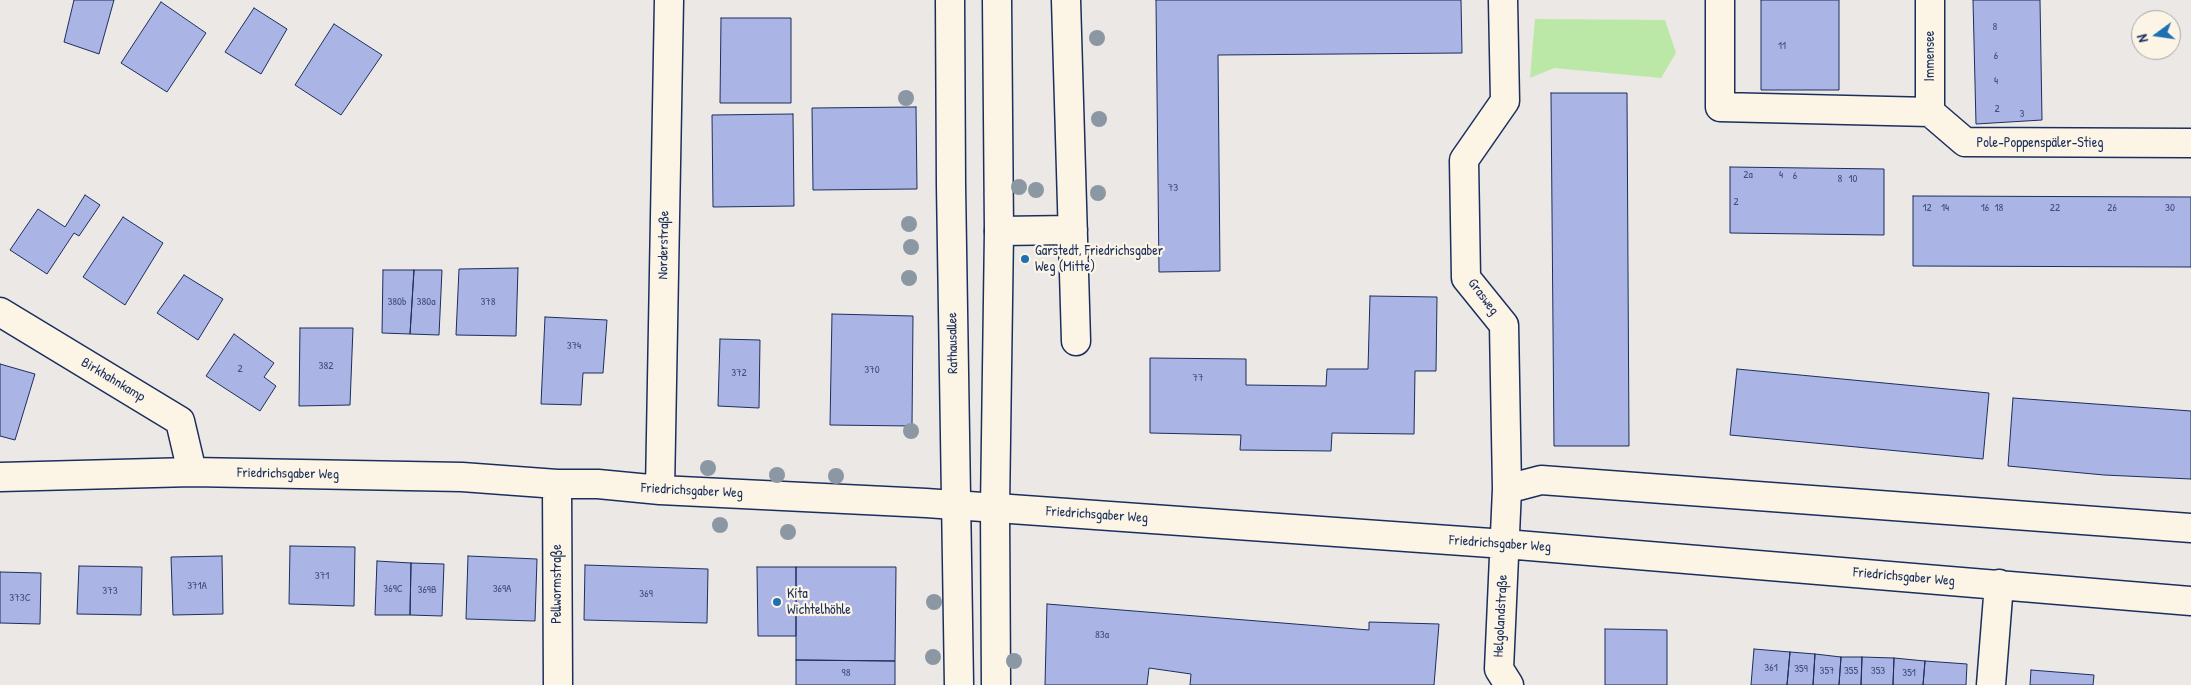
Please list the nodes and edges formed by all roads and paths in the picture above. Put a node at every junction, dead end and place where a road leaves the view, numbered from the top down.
1 (669, 0) edge
2 (950, 0) edge
3 (997, 0) edge
4 (1066, 0) edge
5 (1503, 0) edge
6 (1720, 0) edge
7 (1930, 0) edge
8 (1930, 112) junction
9 (2191, 143) edge
10 (1073, 230) junction
11 (999, 231) junction
12 (0, 312) edge
13 (1076, 341) dead end
14 (192, 472) junction
15 (0, 477) edge
16 (556, 484) junction
17 (1507, 489) junction
18 (660, 490) junction
19 (955, 506) junction
20 (995, 508) junction
21 (2191, 528) edge
22 (1505, 544) junction
23 (1999, 584) junction
24 (2191, 602) edge
25 (558, 685) edge
26 (958, 685) edge
27 (996, 685) edge
28 (1509, 685) edge
29 (1991, 685) edge

1 - 18 street, Norderstraße
2 - 19 street, Rathausallee
3 - 11 street
4 - 10 street
5 - 17 street, Grasweg
6 - 8 street
7 - 8 street, Immensee
8 - 9 street, Pole-Poppenspäler-Stieg
10 - 11 street
10 - 13 street
11 - 20 street
12 - 14 street, Birkhahnkamp
14 - 15 street, Friedrichsgaber Weg
14 - 16 street, Friedrichsgaber Weg
16 - 18 street, Friedrichsgaber Weg
16 - 25 street, Pellwormstraße
17 - 21 street
17 - 22 street, Grasweg
18 - 19 street, Friedrichsgaber Weg
19 - 20 street, Friedrichsgaber Weg
19 - 26 street, Rathausallee
20 - 22 street, Friedrichsgaber Weg
20 - 27 street
22 - 23 street, Friedrichsgaber Weg
22 - 28 street, Helgolandstraße
23 - 24 street, Friedrichsgaber Weg
23 - 29 street

